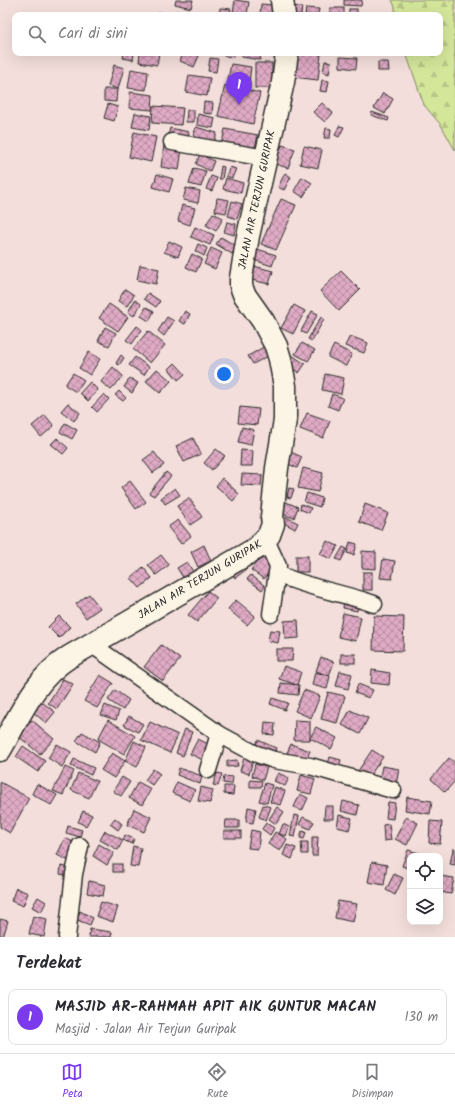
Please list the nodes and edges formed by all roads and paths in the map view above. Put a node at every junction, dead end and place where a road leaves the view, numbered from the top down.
1 (282, 0) edge
2 (284, 12) edge
3 (287, 56) edge
4 (172, 142) dead end
5 (266, 158) junction
6 (266, 540) junction
7 (278, 574) junction
8 (374, 604) dead end
9 (271, 614) dead end
10 (91, 644) junction
11 (219, 734) junction
12 (0, 750) edge
13 (208, 770) dead end
14 (393, 790) dead end
15 (80, 846) dead end
16 (67, 937) edge

1 - 2 street
3 - 5 street, JALAN AIR TERJUN GURIPAK
4 - 5 street
5 - 6 street, JALAN AIR TERJUN GURIPAK
6 - 7 street
6 - 10 street, JALAN AIR TERJUN GURIPAK
7 - 8 street
7 - 9 street
10 - 11 street
10 - 12 street, JALAN AIR TERJUN GURIPAK
11 - 13 street
11 - 14 street
15 - 16 street

